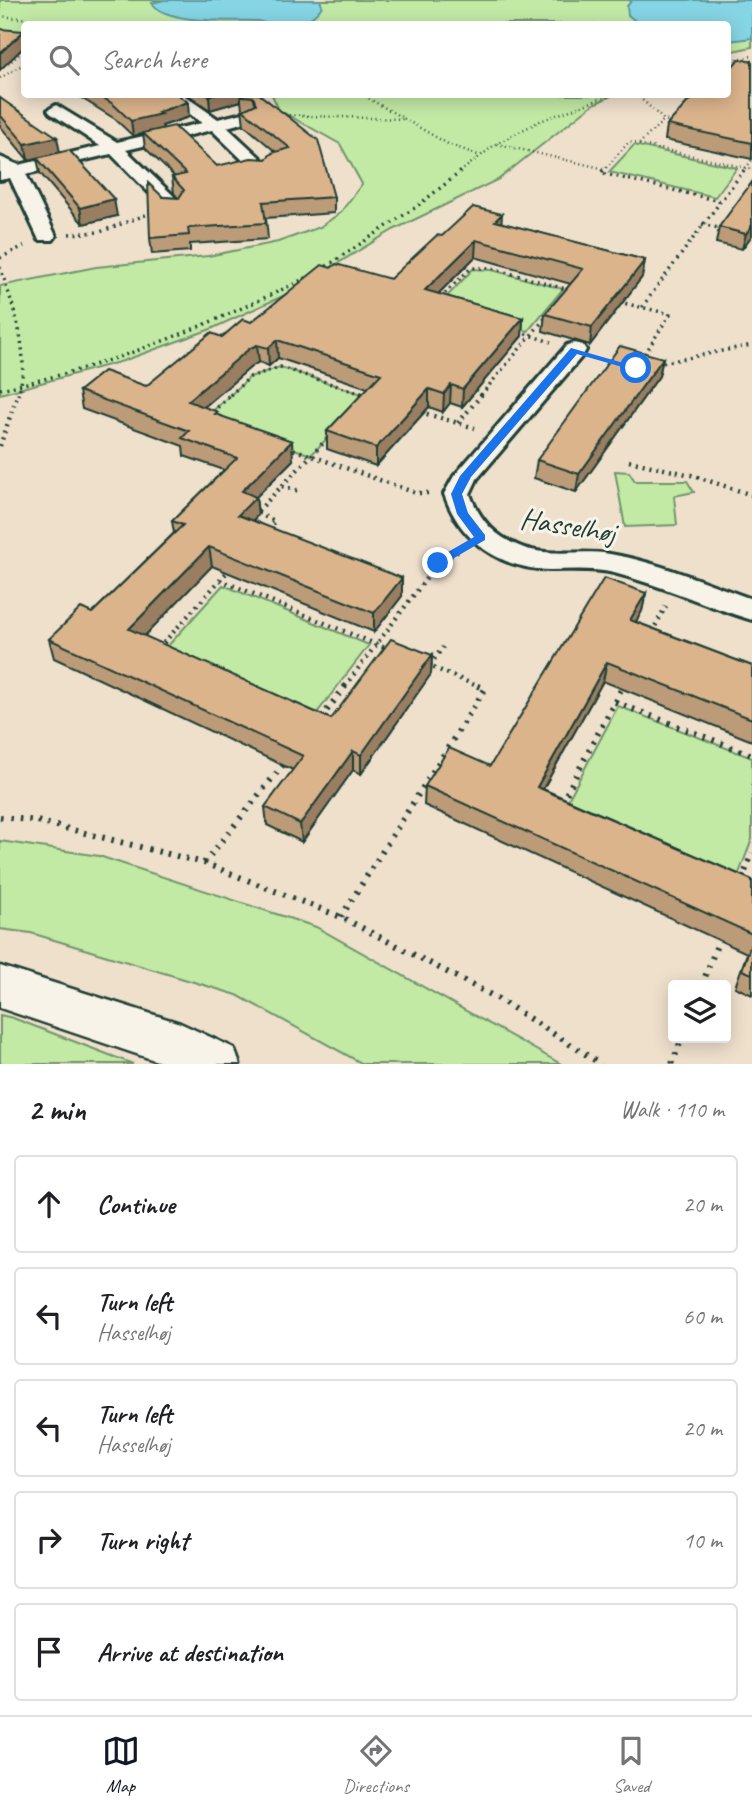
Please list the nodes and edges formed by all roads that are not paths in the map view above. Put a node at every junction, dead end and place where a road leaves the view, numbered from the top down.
1 (177, 98) edge
2 (56, 110) dead end
3 (247, 117) edge
4 (216, 125) junction
5 (114, 148) junction
6 (261, 168) edge
7 (5, 169) edge
8 (174, 207) edge
9 (46, 236) road end
10 (575, 350) road end
11 (752, 610) edge
12 (0, 988) edge
13 (217, 1064) edge

1 - 4 street
2 - 5 street
3 - 4 street
4 - 5 street
4 - 6 street
5 - 7 street
5 - 8 street
7 - 9 street
10 - 11 street, Hasselhøj
12 - 13 street

